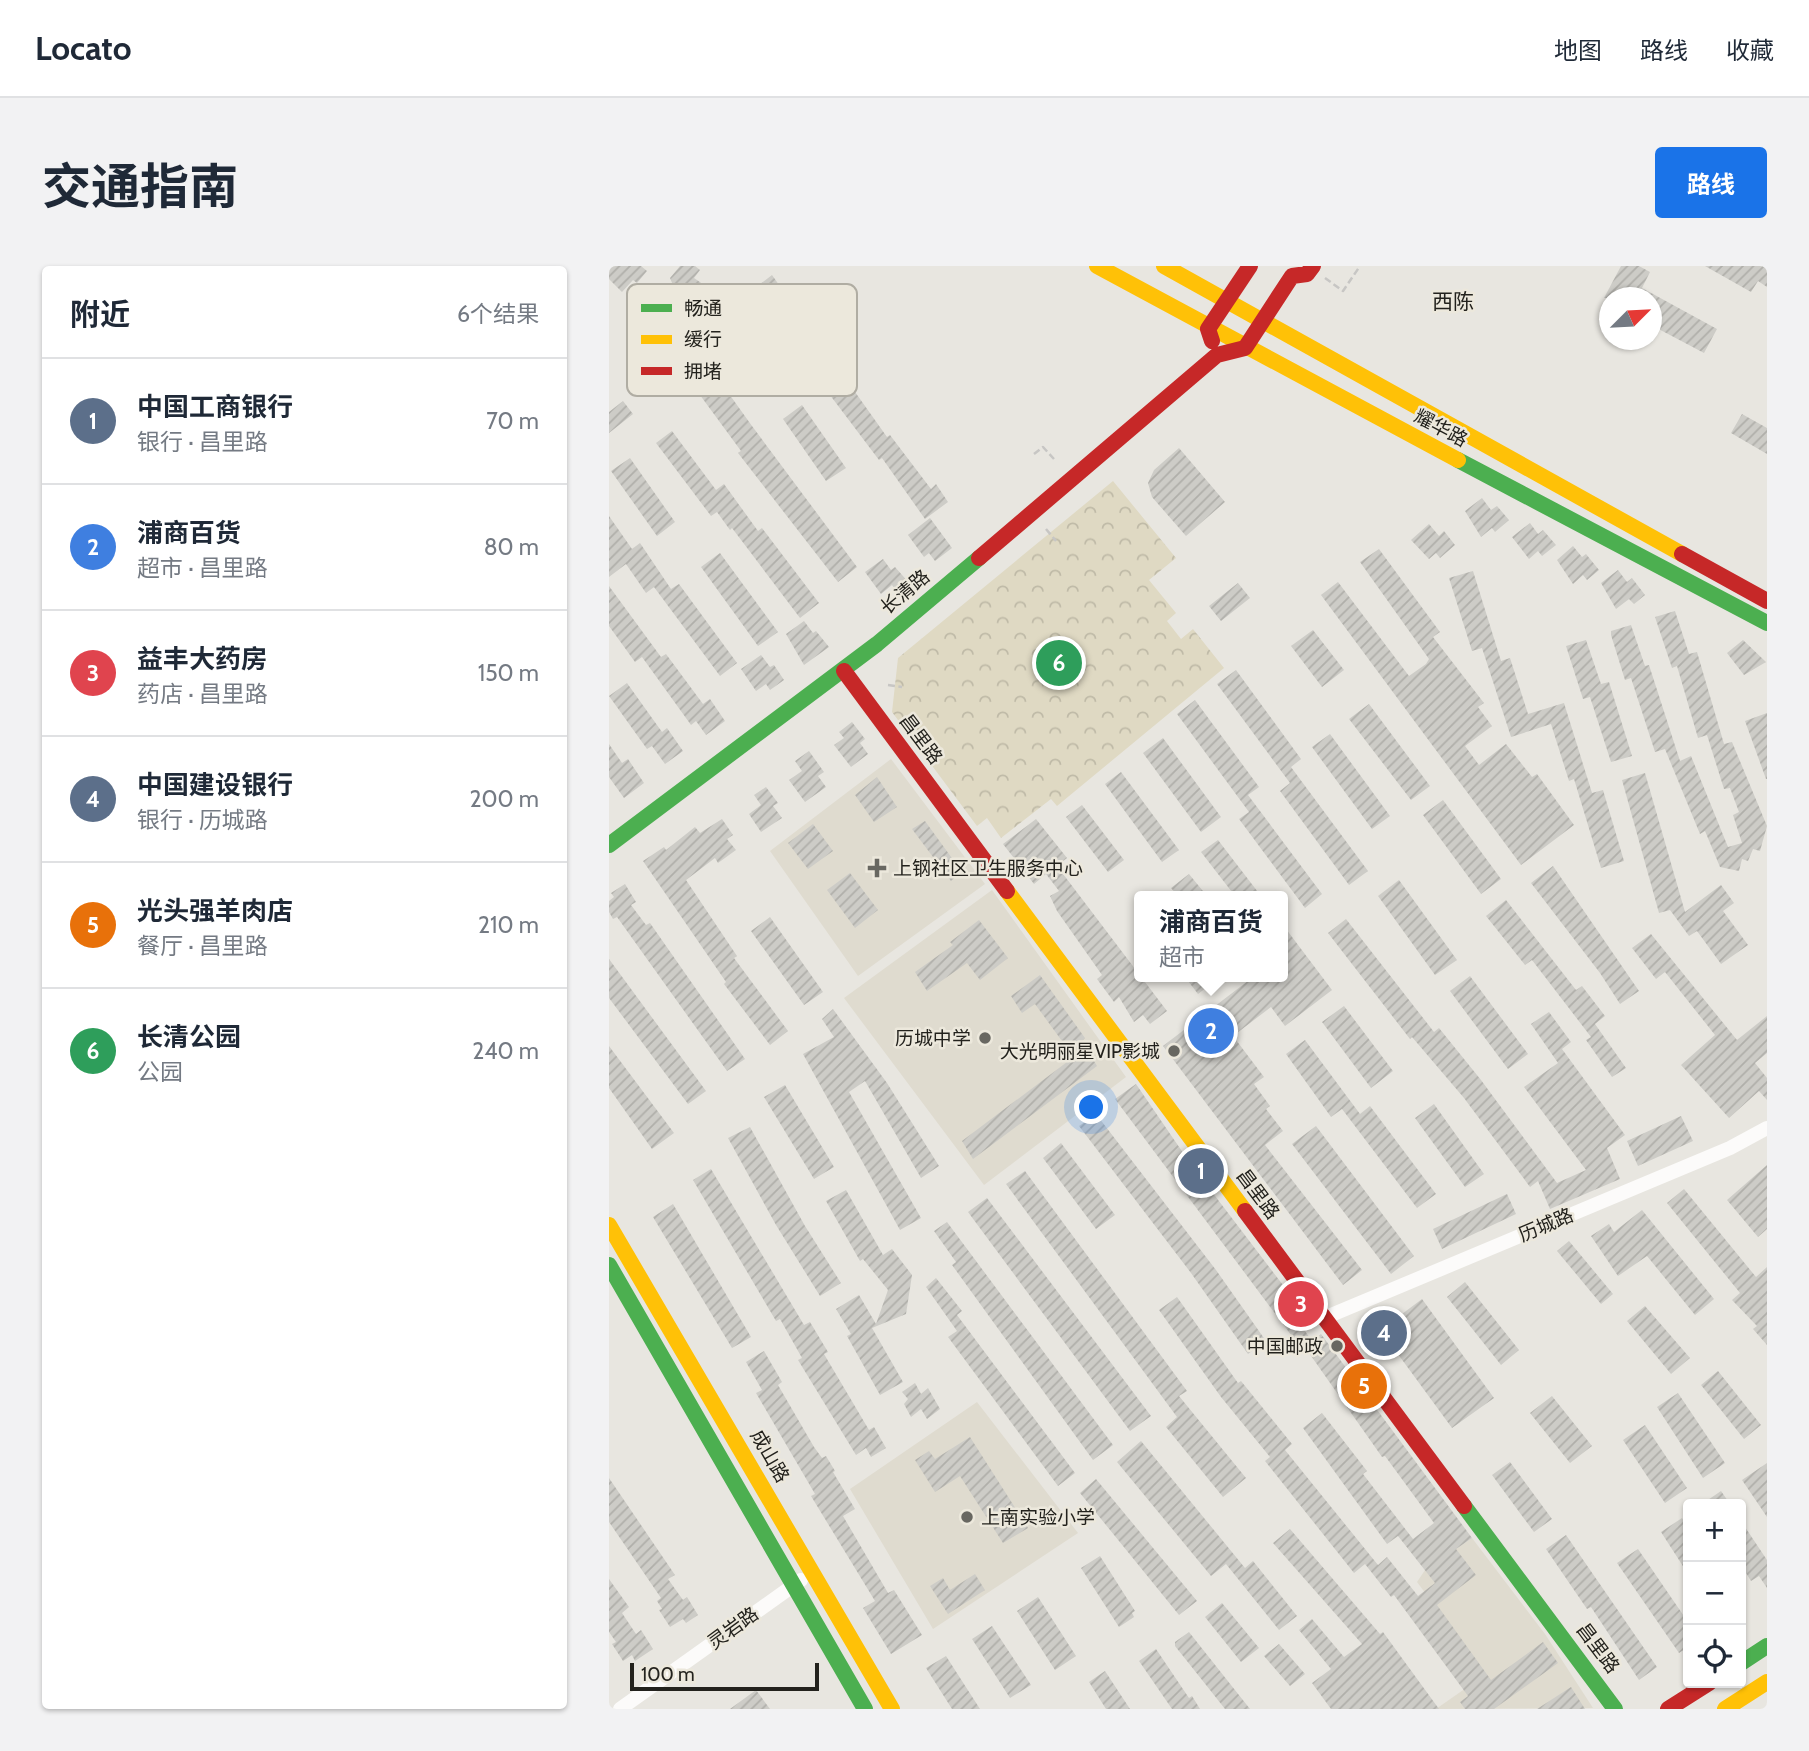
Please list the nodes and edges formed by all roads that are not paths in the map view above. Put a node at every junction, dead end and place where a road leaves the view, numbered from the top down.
1 (1097, 266) edge
2 (1164, 266) edge
3 (1250, 266) edge
4 (1315, 269) edge
5 (1291, 271) edge
6 (1227, 302) junction
7 (1261, 321) junction
8 (1208, 329) junction
9 (1245, 348) junction
10 (1217, 355) junction
11 (1767, 601) edge
12 (1767, 623) edge
13 (844, 671) junction
14 (609, 845) edge
15 (1767, 1128) edge
16 (609, 1225) edge
17 (609, 1265) edge
18 (1324, 1318) junction
19 (812, 1572) junction
20 (793, 1585) junction
21 (1767, 1646) edge
22 (1746, 1660) edge
23 (1767, 1682) edge
24 (1701, 1688) edge
25 (619, 1709) edge
26 (865, 1709) edge
27 (892, 1709) edge
28 (1615, 1709) edge
29 (1668, 1709) edge
30 (1725, 1709) edge

1 - 8 main road, 耀华路
2 - 6 main road, 耀华路
3 - 6 main road
4 - 5 main road
5 - 7 main road
6 - 7 main road, 耀华路
6 - 8 main road
7 - 9 main road
7 - 11 main road, 耀华路
8 - 9 main road, 耀华路
8 - 10 main road
9 - 10 main road, 长清路
9 - 12 main road, 耀华路
10 - 13 main road, 长清路
13 - 14 main road, 长清路
13 - 18 main road, 昌里路
15 - 18 street, 历城路
16 - 19 main road, 成山路
17 - 20 main road
18 - 28 main road, 昌里路
19 - 20 street, 灵岩路
19 - 27 main road, 成山路
20 - 25 street, 灵岩路
20 - 26 main road
21 - 22 main road
23 - 30 main road
24 - 29 main road

